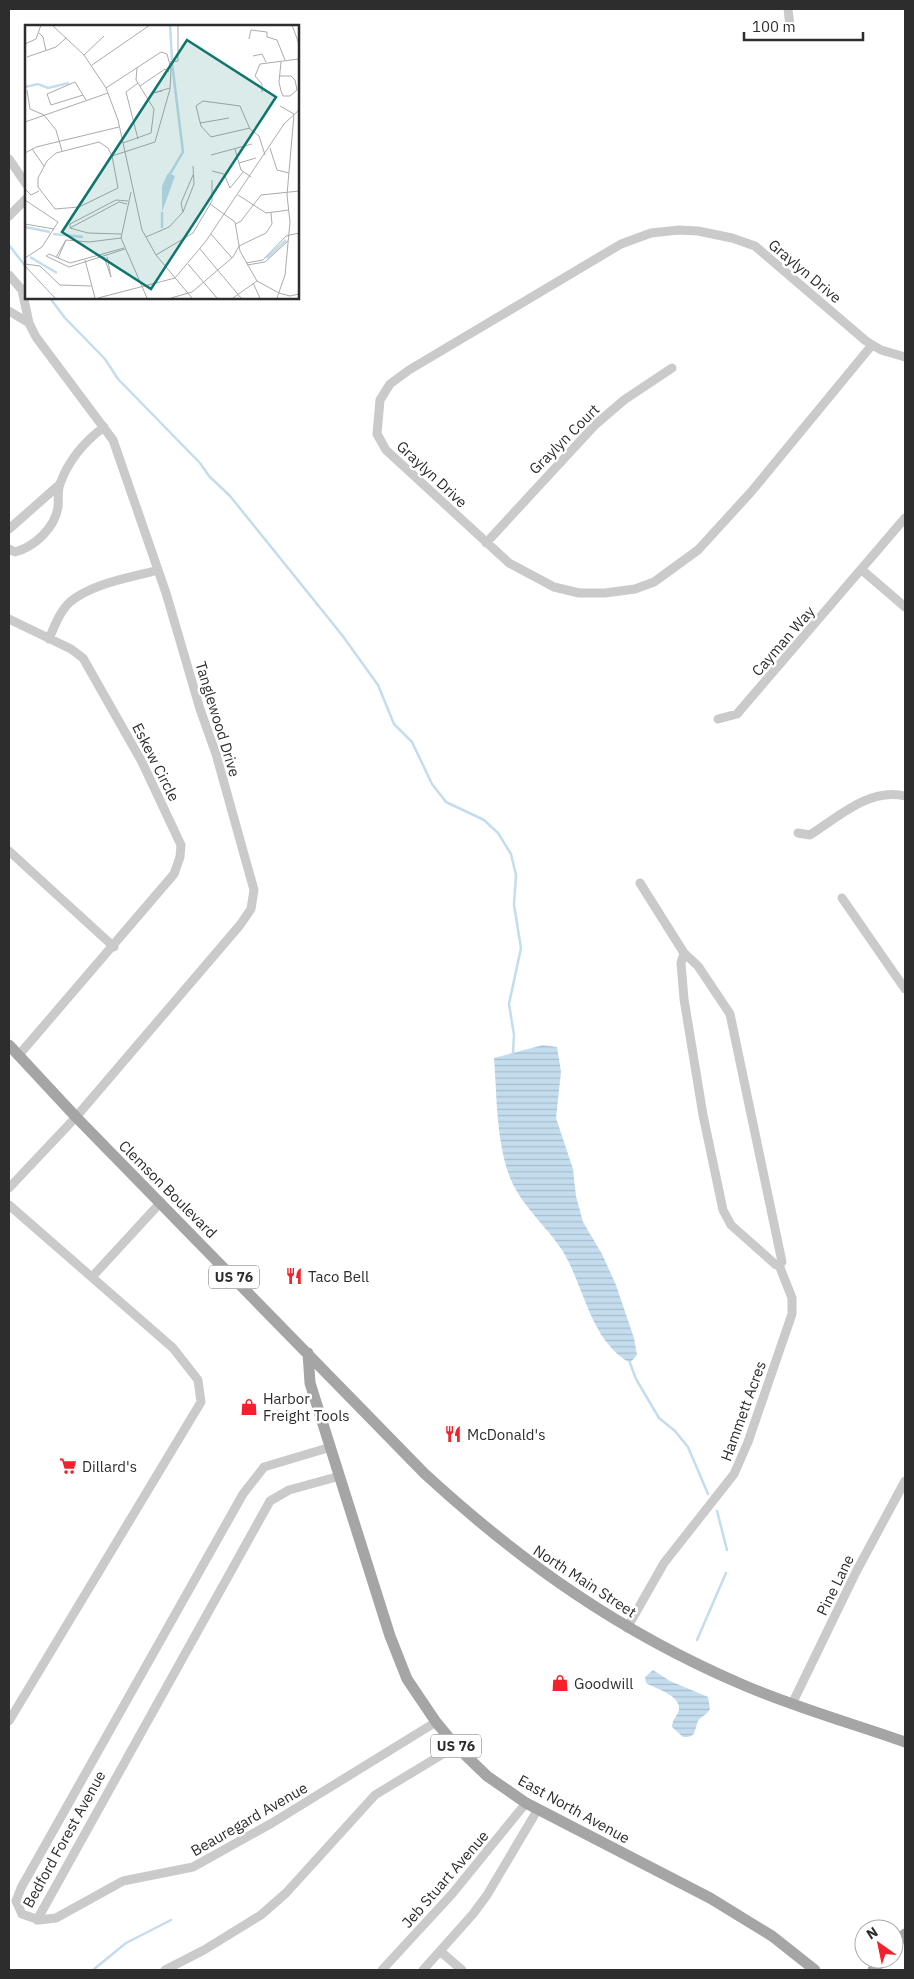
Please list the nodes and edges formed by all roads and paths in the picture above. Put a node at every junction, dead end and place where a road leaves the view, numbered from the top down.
1 (788, 9) edge
2 (790, 26) dead end
3 (9, 159) edge
4 (25, 183) edge
5 (25, 200) edge
6 (9, 216) edge
7 (9, 274) edge
8 (9, 311) edge
9 (29, 323) junction
10 (872, 345) junction
11 (905, 357) edge
12 (672, 368) dead end
13 (104, 427) junction
14 (60, 485) junction
15 (905, 518) edge
16 (9, 529) edge
17 (486, 543) junction
18 (9, 550) edge
19 (158, 570) junction
20 (862, 570) junction
21 (905, 607) edge
22 (9, 619) edge
23 (49, 639) junction
24 (718, 719) dead end
25 (905, 796) edge
26 (798, 832) dead end
27 (9, 851) edge
28 (640, 883) dead end
29 (842, 898) dead end
30 (114, 946) junction
31 (684, 954) junction
32 (905, 989) edge
33 (9, 1045) edge
34 (18, 1056) junction
35 (76, 1117) junction
36 (9, 1188) edge
37 (160, 1202) junction
38 (9, 1205) edge
39 (779, 1265) junction
40 (92, 1277) junction
41 (308, 1353) junction
42 (331, 1447) junction
43 (340, 1476) junction
44 (905, 1481) edge
45 (627, 1628) junction
46 (792, 1704) junction
47 (9, 1721) edge
48 (436, 1722) junction
49 (905, 1742) edge
50 (456, 1746) junction
51 (526, 1803) junction
52 (538, 1809) junction
53 (37, 1920) junction
54 (440, 1950) junction
55 (165, 1970) edge
56 (382, 1970) edge
57 (425, 1970) edge
58 (462, 1970) edge
59 (815, 1970) edge

1 - 2 street
3 - 4 street
5 - 6 street
7 - 9 street
8 - 9 street, Tanglewood Drive
9 - 13 street, Tanglewood Drive
10 - 11 street, Graylyn Drive
10 - 17 street, Graylyn Drive
10 - 17 street, Graylyn Drive
12 - 17 street, Graylyn Court
13 - 14 street
13 - 19 street, Tanglewood Drive
14 - 16 street
14 - 18 street
15 - 20 street, Cayman Way
19 - 23 street
19 - 35 street, Tanglewood Drive
20 - 21 street
20 - 24 street, Cayman Way
22 - 23 street, Eskew Circle
23 - 30 street, Eskew Circle
25 - 26 street
27 - 30 street
28 - 31 street, Hammett Acres
29 - 32 street
30 - 34 street, Eskew Circle
31 - 39 street, Hammett Acres
31 - 39 street
33 - 34 main road, Clemson Boulevard / US 76
34 - 35 main road, Clemson Boulevard / US 76
35 - 36 street, Tanglewood Drive
35 - 37 main road, Clemson Boulevard / US 76
37 - 40 street
37 - 41 main road, Clemson Boulevard / US 76
38 - 40 street
39 - 45 street, Hammett Acres
40 - 47 street
41 - 42 main road, East North Avenue / US 76
41 - 45 main road, North Main Street
42 - 43 main road, East North Avenue / US 76
42 - 53 street, Bedford Forest Avenue
43 - 48 main road, East North Avenue / US 76
43 - 53 street, Bedford Forest Avenue
44 - 46 street, Pine Lane
45 - 46 main road, North Main Street
46 - 49 main road, North Main Street
48 - 50 main road, East North Avenue / US 76
48 - 53 street, Beauregard Avenue
50 - 51 main road, East North Avenue / US 76
50 - 55 street
51 - 52 main road, East North Avenue / US 76
51 - 56 street, Jeb Stuart Avenue
52 - 54 street
52 - 59 main road, East North Avenue / US 76
54 - 57 street
54 - 58 street

